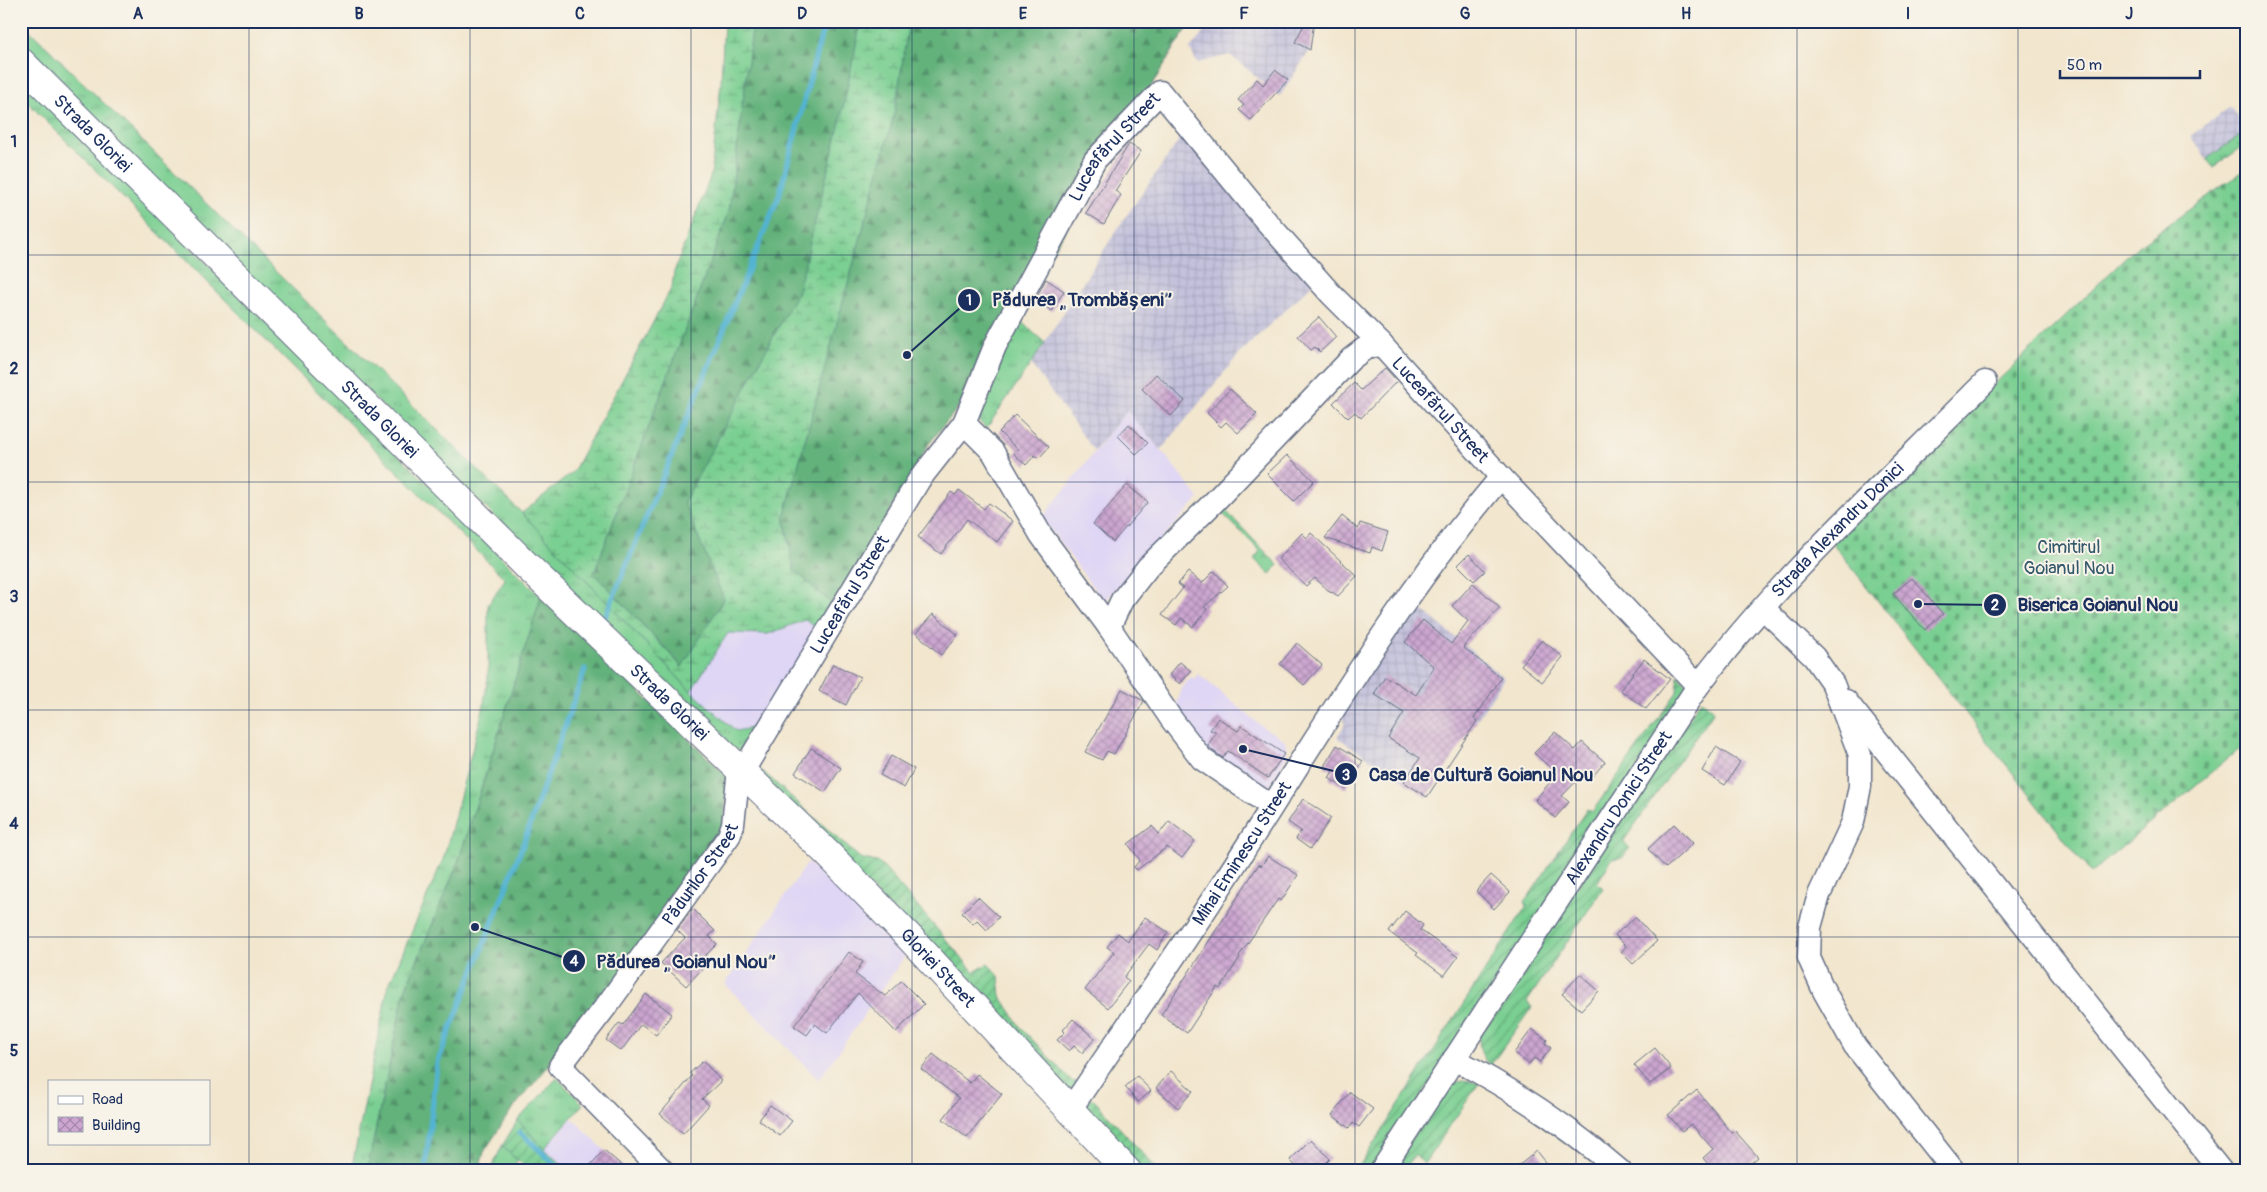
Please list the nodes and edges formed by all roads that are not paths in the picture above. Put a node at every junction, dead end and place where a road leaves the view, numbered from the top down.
1 (21, 62) edge
2 (1381, 344) junction
3 (1985, 382) dead end
4 (964, 423) junction
5 (1501, 477) junction
6 (1763, 608) junction
7 (1110, 627) junction
8 (1833, 684) junction
9 (1698, 686) junction
10 (742, 771) junction
11 (1271, 806) junction
12 (1454, 1059) junction
13 (1070, 1110) junction
14 (663, 1171) edge
15 (1127, 1171) edge
16 (1381, 1171) edge
17 (1620, 1171) edge
18 (1954, 1171) edge
19 (2221, 1171) edge

1 - 10 street, Strada Gloriei
2 - 4 street, Luceafărul Street
2 - 5 street, Luceafărul Street
2 - 7 street, Luceafărul Street
3 - 6 street, Strada Alexandru Donici
4 - 7 street
4 - 10 street, Luceafărul Street
5 - 9 street
5 - 11 street, Mihai Eminescu Street
6 - 8 street
6 - 9 street, Strada Alexandru Donici
7 - 11 street
8 - 18 street
8 - 19 street
9 - 12 street, Alexandru Donici Street
10 - 13 street, Gloriei Street
10 - 14 street, Pădurilor Street
11 - 13 street, Mihai Eminescu Street
12 - 16 street, Alexandru Donici Street
12 - 17 street
13 - 15 street, Gloriei Street

